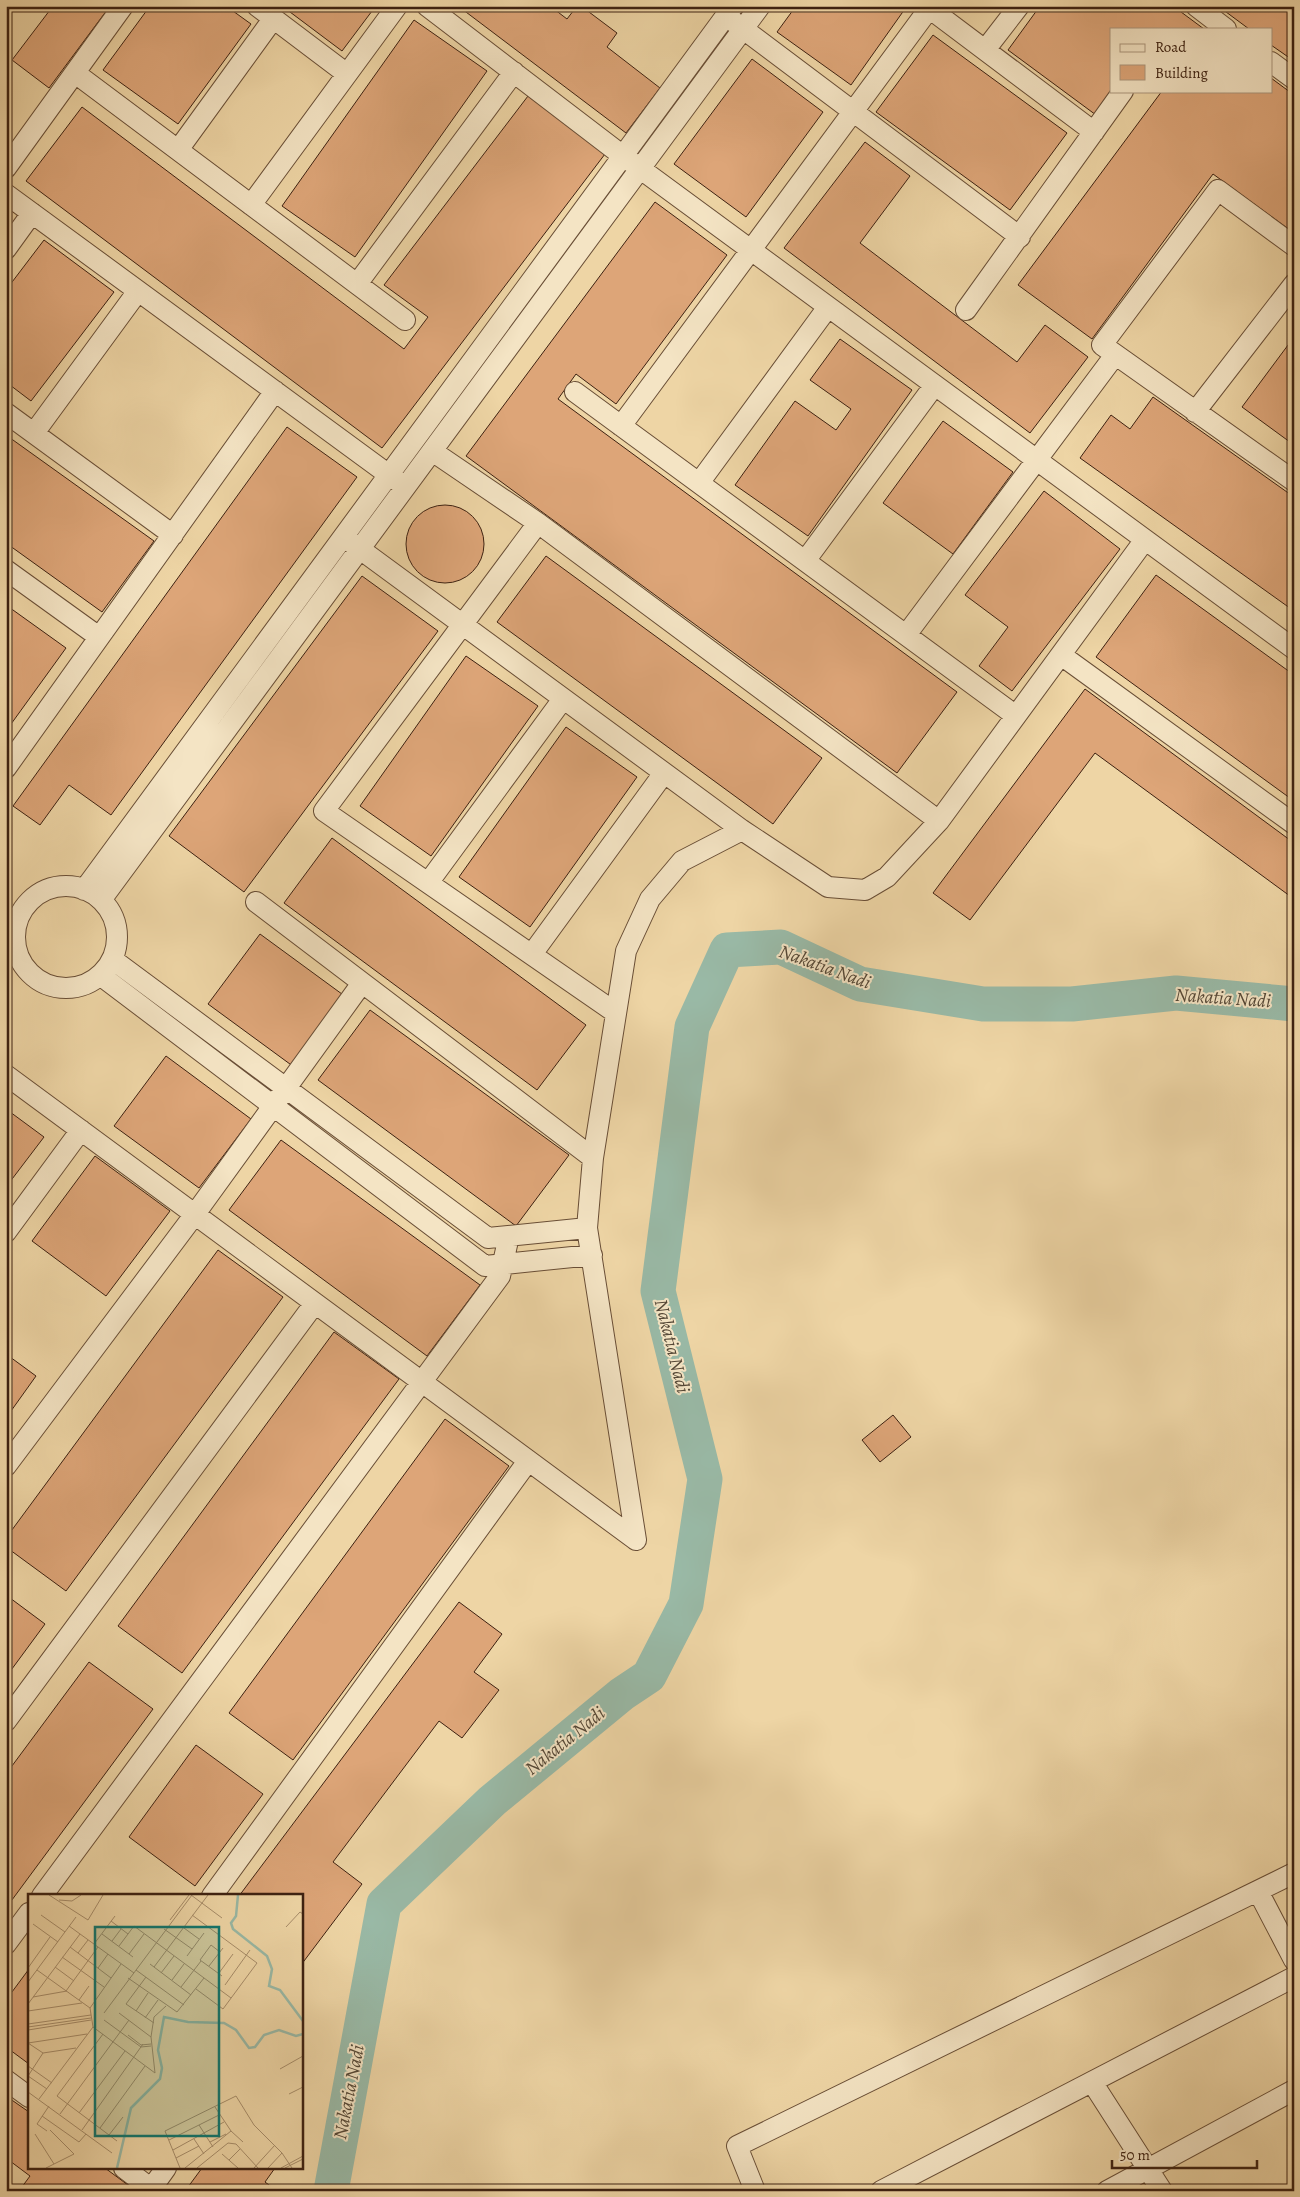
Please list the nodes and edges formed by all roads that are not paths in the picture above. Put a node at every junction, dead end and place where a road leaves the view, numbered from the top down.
1 (123, 6) edge
2 (257, 6) edge
3 (397, 6) edge
4 (427, 6) edge
5 (760, 6) edge
6 (1019, 6) edge
7 (1196, 6) edge
8 (930, 7) edge
9 (729, 11) edge
10 (273, 19) junction
11 (1225, 28) edge
12 (743, 29) junction
13 (985, 50) junction
14 (1272, 63) edge
15 (514, 72) junction
16 (75, 73) junction
17 (347, 74) junction
18 (1294, 79) edge
19 (1122, 92) edge
20 (853, 112) junction
21 (1094, 132) junction
22 (178, 150) junction
23 (623, 156) junction
24 (6, 168) edge
25 (641, 169) junction
26 (6, 194) edge
27 (251, 205) junction
28 (32, 213) junction
29 (1020, 237) junction
30 (1294, 246) edge
31 (6, 249) edge
32 (750, 250) junction
33 (357, 284) junction
34 (1294, 284) edge
35 (138, 290) junction
36 (828, 307) junction
37 (966, 310) dead end
38 (405, 320) dead end
39 (1115, 355) junction
40 (934, 386) junction
41 (275, 391) junction
42 (575, 392) dead end
43 (1195, 412) junction
44 (6, 413) edge
45 (621, 426) junction
46 (34, 433) junction
47 (432, 451) junction
48 (1036, 461) junction
49 (389, 475) junction
50 (1294, 481) edge
51 (699, 483) junction
52 (406, 487) junction
53 (538, 523) junction
54 (172, 535) junction
55 (343, 537) junction
56 (1144, 541) junction
57 (360, 549) junction
58 (805, 562) junction
59 (6, 570) edge
60 (462, 624) junction
61 (906, 635) junction
62 (100, 637) junction
63 (1294, 649) edge
64 (1061, 655) junction
65 (563, 699) junction
66 (1016, 716) junction
67 (6, 768) edge
68 (664, 773) junction
69 (939, 821) junction
70 (1294, 824) edge
71 (742, 830) junction
72 (428, 883) junction
73 (93, 895) junction
74 (256, 902) dead end
75 (12, 923) edge
76 (532, 954) junction
77 (6, 965) edge
78 (106, 967) junction
79 (28, 970) junction
80 (362, 983) junction
81 (616, 1013) junction
82 (6, 1075) edge
83 (286, 1088) junction
84 (273, 1106) junction
85 (81, 1130) junction
86 (593, 1158) junction
87 (195, 1214) junction
88 (587, 1228) junction
89 (6, 1232) edge
90 (510, 1236) junction
91 (592, 1255) junction
92 (504, 1265) junction
93 (315, 1303) junction
94 (422, 1382) junction
95 (528, 1461) junction
96 (6, 1466) edge
97 (6, 1721) edge
98 (1294, 1874) edge
99 (1258, 1891) junction
100 (43, 1894) edge
101 (213, 1894) edge
102 (28, 1914) edge
103 (6, 1944) edge
104 (1294, 1960) edge
105 (1294, 1977) edge
106 (6, 2080) edge
107 (1092, 2082) junction
108 (1294, 2090) edge
109 (28, 2096) edge
110 (1148, 2168) junction
111 (127, 2170) edge
112 (165, 2170) edge
113 (152, 2190) edge
114 (755, 2191) edge
115 (881, 2191) edge
116 (1107, 2191) edge
117 (1162, 2191) edge

1 - 16 street
2 - 10 street
3 - 17 street
4 - 15 street
5 - 12 street
6 - 13 street
7 - 11 street
8 - 13 street
8 - 20 street
9 - 12 street
9 - 23 street
10 - 17 street
10 - 22 street
12 - 20 street
12 - 25 street
13 - 21 street
14 - 18 street
15 - 23 street
15 - 33 street
16 - 22 street
16 - 24 street
17 - 27 street
19 - 21 street
20 - 29 street
20 - 32 street
21 - 29 street
22 - 27 street
23 - 25 street
23 - 49 street
25 - 32 street
25 - 47 street
26 - 28 street
27 - 33 street
28 - 31 street
28 - 35 street
29 - 37 street
30 - 39 street
32 - 36 street
32 - 45 street
33 - 38 street
34 - 43 street
35 - 41 street
35 - 46 street
36 - 40 street
36 - 51 street
39 - 43 street
39 - 48 street
40 - 48 street
40 - 58 street
41 - 49 street
41 - 54 street
42 - 45 street
43 - 50 street
44 - 46 street
45 - 51 street
46 - 54 street
47 - 52 street
47 - 53 street
48 - 56 street
48 - 61 street
49 - 52 street
49 - 55 street
51 - 58 street
52 - 57 street
53 - 60 street
53 - 69 street
54 - 62 street
55 - 57 street
55 - 73 street
56 - 63 street
56 - 64 street
57 - 60 street
57 - 73 street
58 - 61 street
59 - 62 street
60 - 65 street
60 - 72 street
61 - 66 street
62 - 67 street
64 - 66 street
64 - 70 street
65 - 68 street
65 - 72 street
66 - 69 street
68 - 71 street
68 - 76 street
69 - 71 street
71 - 81 street
72 - 76 street
73 - 75 street
73 - 78 street
74 - 80 street
75 - 79 street
76 - 81 street
77 - 79 street
78 - 79 street
78 - 83 street
78 - 84 street
80 - 83 street
80 - 86 street
81 - 86 street
82 - 85 street
83 - 84 street
83 - 90 street
84 - 87 street
84 - 92 street
85 - 87 street
85 - 89 street
86 - 88 street
87 - 93 street
87 - 96 street
88 - 90 street
88 - 91 street
90 - 92 street
91 - 92 street
91 - 95 street
92 - 94 street
93 - 94 street
93 - 97 street
94 - 95 street
94 - 100 street
95 - 101 street
98 - 99 street
99 - 104 street
99 - 114 street
102 - 103 street
105 - 107 street
106 - 109 street
107 - 110 street
107 - 115 street
108 - 110 street
110 - 116 street
110 - 117 street
111 - 113 street
112 - 113 street

